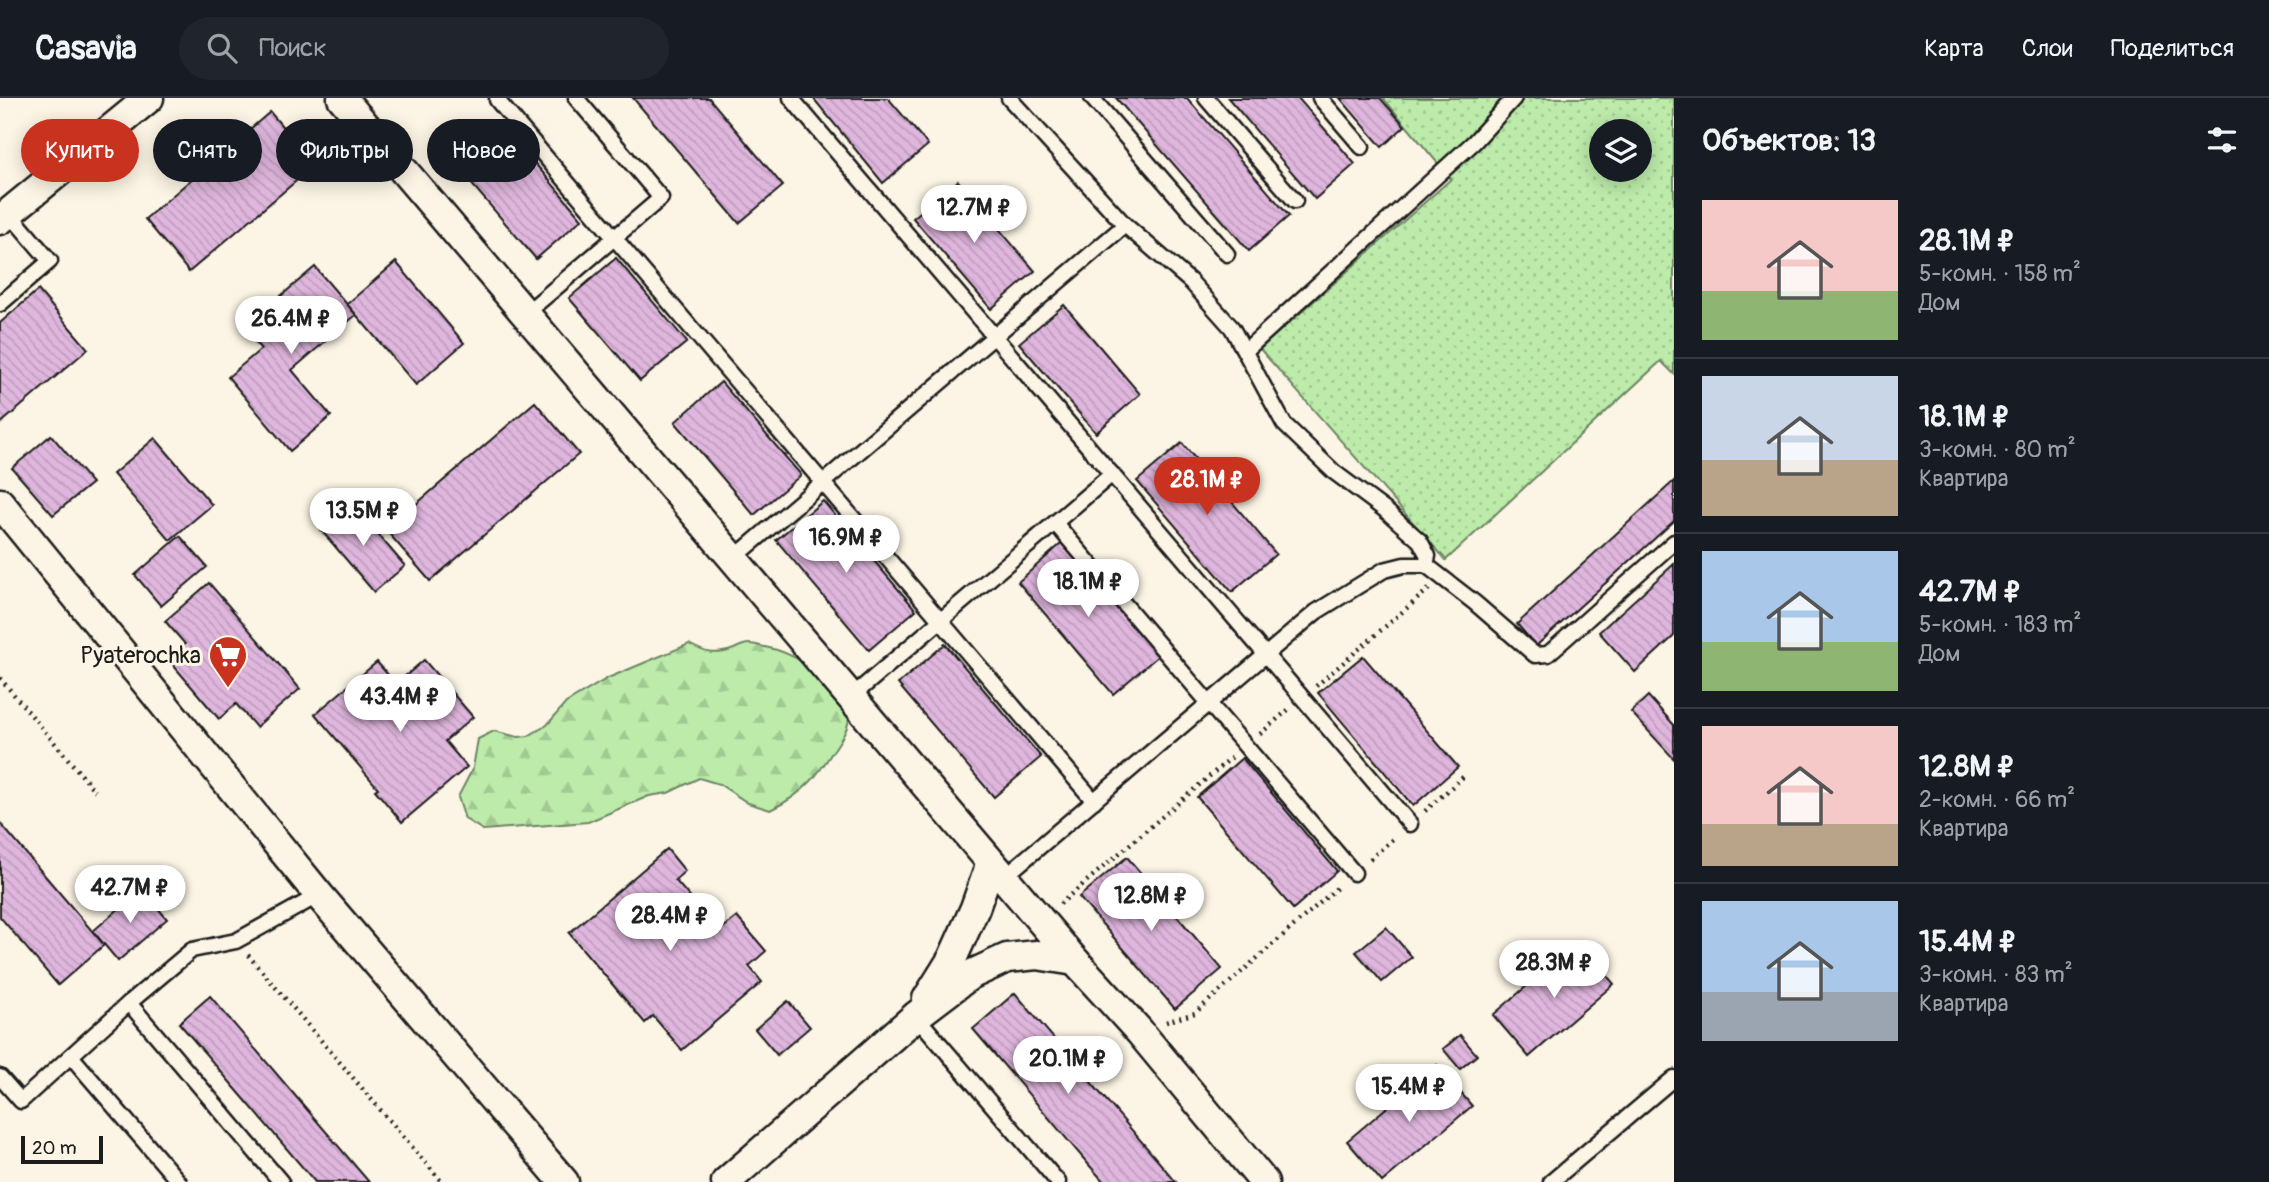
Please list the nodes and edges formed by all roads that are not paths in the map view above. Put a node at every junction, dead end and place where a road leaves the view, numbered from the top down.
1 (149, 98) edge
2 (342, 98) edge
3 (576, 98) edge
4 (791, 98) edge
5 (1010, 98) edge
6 (1092, 98) edge
7 (1206, 98) edge
8 (1320, 98) edge
9 (1514, 98) edge
10 (497, 100) dead end
11 (1362, 147) dead end
12 (1295, 201) dead end
13 (5, 217) edge
14 (1125, 225) junction
15 (614, 238) junction
16 (1227, 254) dead end
17 (0, 304) edge
18 (525, 314) junction
19 (995, 337) junction
20 (1245, 351) junction
21 (1112, 474) junction
22 (823, 482) junction
23 (0, 503) edge
24 (1055, 523) junction
25 (1674, 542) edge
26 (733, 559) junction
27 (1426, 565) junction
28 (940, 620) junction
29 (1266, 655) junction
30 (851, 697) junction
31 (1209, 703) junction
32 (1094, 801) junction
33 (1410, 824) road end
34 (998, 870) junction
35 (1354, 873) road end
36 (319, 895) junction
37 (1075, 961) junction
38 (129, 1003) junction
39 (916, 1016) junction
40 (71, 1056) junction
41 (0, 1077) edge
42 (1674, 1078) edge
43 (740, 1174) edge
44 (179, 1182) edge
45 (282, 1182) edge
46 (564, 1182) edge
47 (1058, 1182) edge
48 (1264, 1182) edge
49 (1551, 1182) edge

1 - 13 street
2 - 18 street
3 - 15 lane
4 - 19 lane
5 - 14 lane
6 - 16 lane
7 - 12 lane
8 - 11 lane
9 - 20 lane
10 - 15 lane
13 - 17 lane
14 - 19 lane
14 - 20 lane
15 - 18 lane
15 - 22 lane
18 - 26 street
19 - 21 lane
19 - 22 lane
20 - 27 lane
21 - 24 lane
21 - 29 lane
22 - 26 lane
22 - 28 lane
23 - 36 street
24 - 28 lane
24 - 31 lane
25 - 27 lane
26 - 30 street
27 - 29 lane
28 - 30 lane
28 - 32 lane
29 - 31 lane
29 - 33 lane
30 - 34 street
31 - 32 lane
31 - 35 lane
32 - 34 lane
34 - 37 street
34 - 39 street
36 - 38 lane
36 - 46 street
37 - 39 street
37 - 48 street
38 - 40 lane
38 - 45 lane
39 - 43 street
39 - 47 lane
40 - 41 lane
40 - 44 lane
42 - 49 lane

